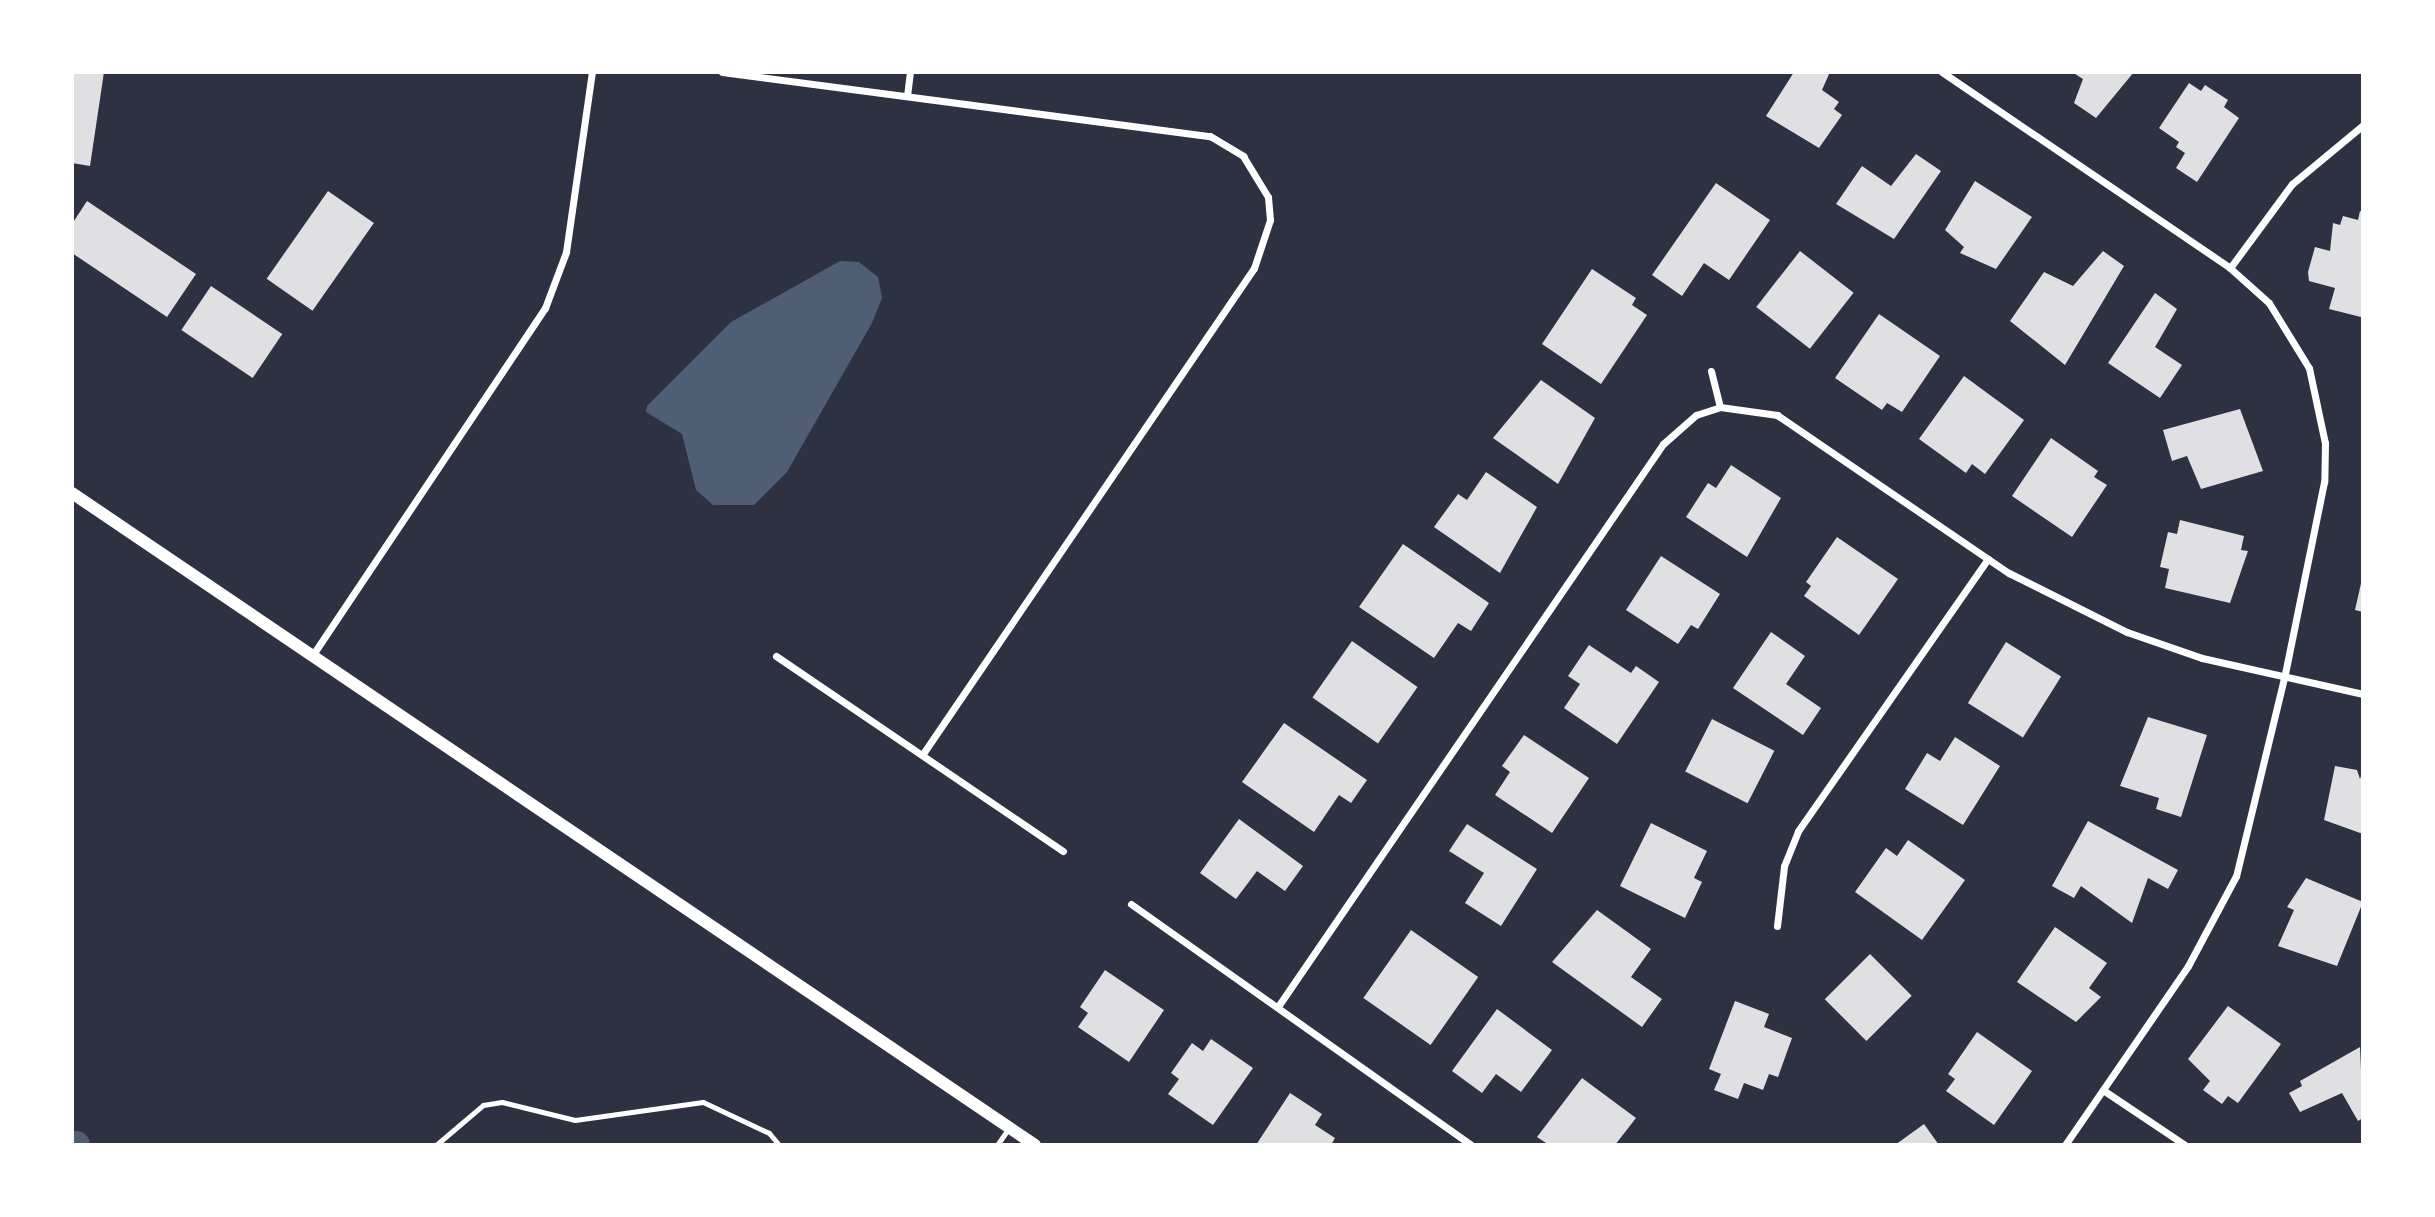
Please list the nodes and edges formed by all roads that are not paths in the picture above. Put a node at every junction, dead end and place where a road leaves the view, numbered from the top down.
1 (592, 72) edge
2 (722, 72) edge
3 (910, 72) edge
4 (1942, 72) edge
5 (907, 96) junction
6 (2363, 125) edge
7 (2230, 268) junction
8 (1711, 371) dead end
9 (1720, 407) junction
10 (72, 493) edge
11 (1987, 559) junction
12 (312, 656) junction
13 (776, 656) dead end
14 (2284, 678) junction
15 (2363, 694) edge
16 (922, 755) junction
17 (1063, 851) dead end
18 (1131, 904) dead end
19 (1777, 926) dead end
20 (1279, 1005) junction
21 (2103, 1090) junction
22 (1009, 1128) junction
23 (436, 1145) edge
24 (779, 1145) edge
25 (997, 1145) edge
26 (1035, 1145) edge
27 (1472, 1145) edge
28 (2065, 1145) edge
29 (2185, 1145) edge

1 - 12 street
2 - 5 street
3 - 5 street
4 - 7 street
5 - 16 street
6 - 7 street
7 - 14 street
8 - 9 street
9 - 11 street
9 - 20 street
10 - 12 street
11 - 14 street
11 - 19 street
12 - 22 street
13 - 16 street
14 - 15 street
14 - 21 street
16 - 17 street
18 - 20 street
20 - 27 street
21 - 28 street
21 - 29 street
22 - 25 lane
22 - 26 street
23 - 24 lane

